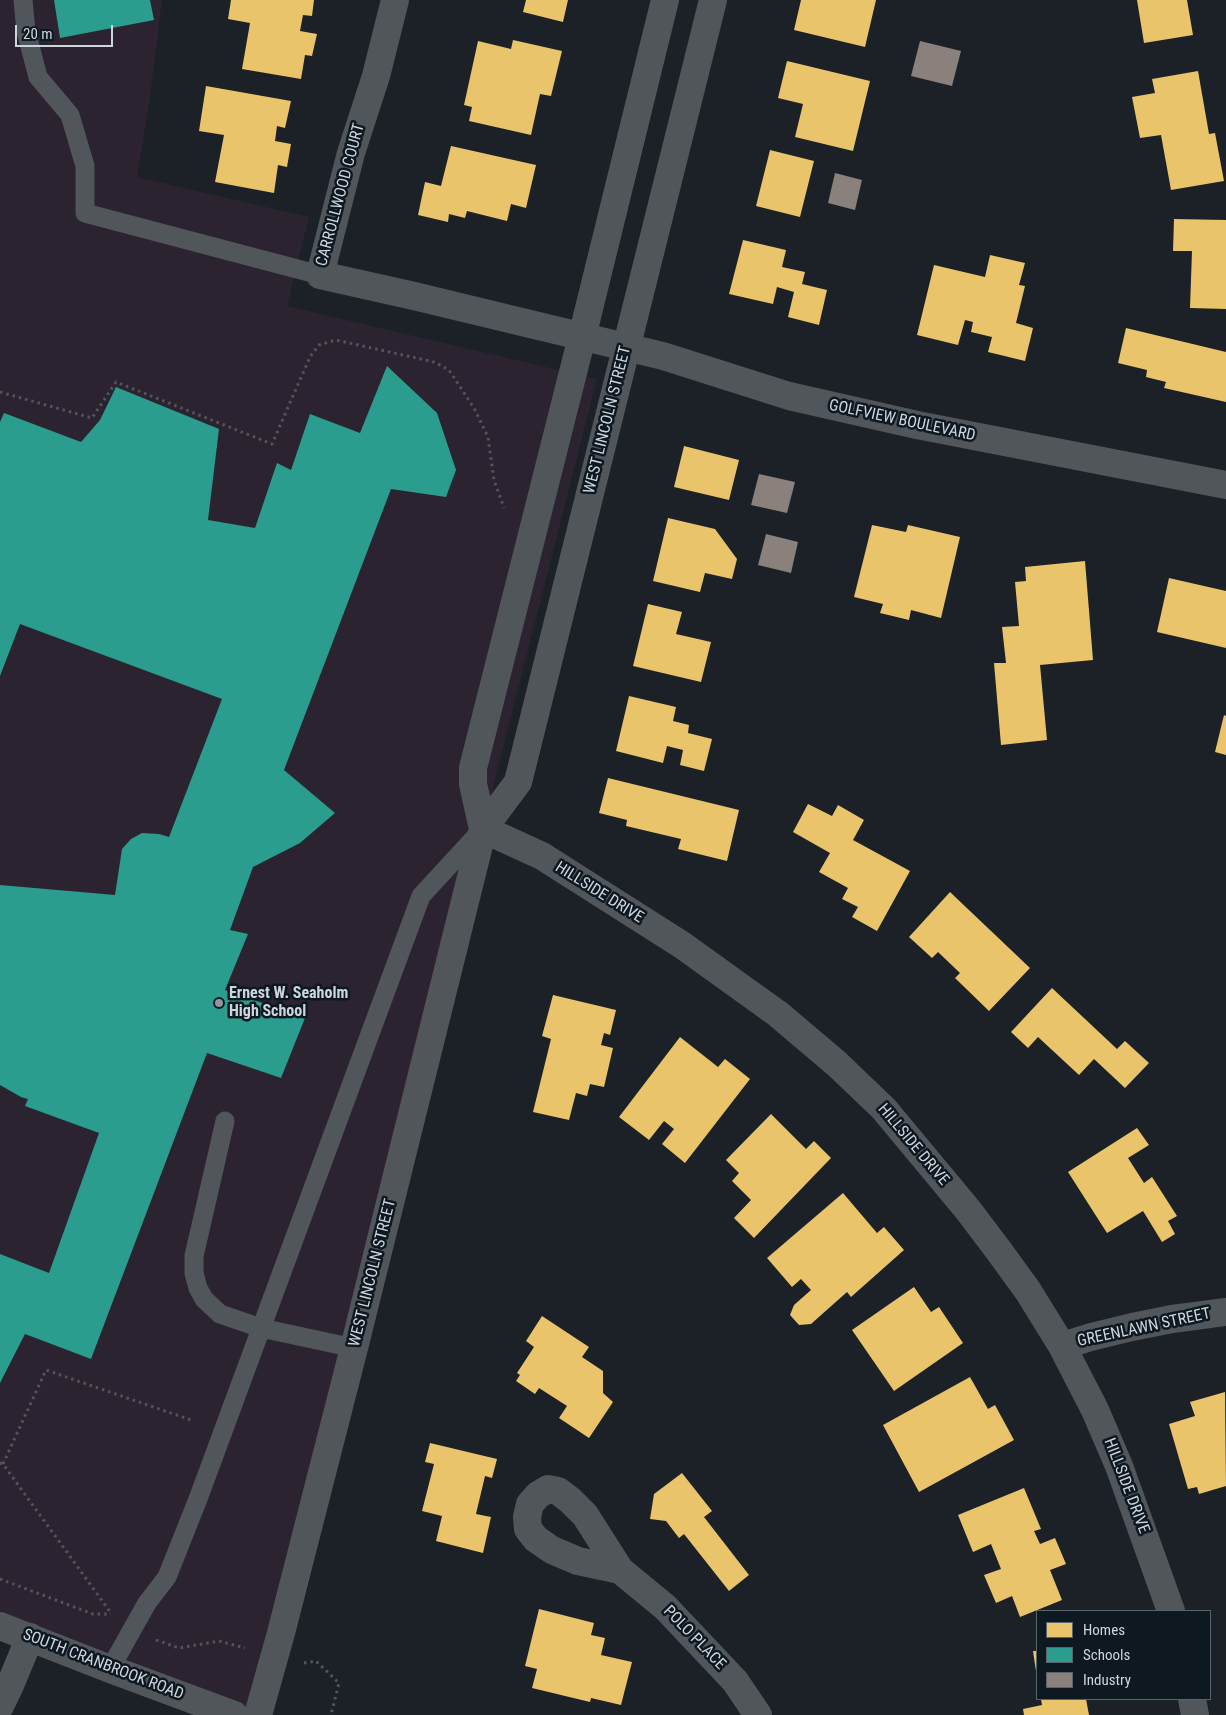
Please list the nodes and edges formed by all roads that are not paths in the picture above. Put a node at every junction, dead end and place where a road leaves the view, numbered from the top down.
1 (23, 0) edge
2 (394, 0) edge
3 (666, 0) edge
4 (713, 0) edge
5 (320, 275) junction
6 (582, 337) junction
7 (626, 348) junction
8 (1226, 485) edge
9 (482, 829) junction
10 (225, 1121) dead end
11 (1226, 1312) edge
12 (261, 1328) junction
13 (1062, 1346) junction
14 (354, 1348) junction
15 (620, 1570) dead end
16 (1171, 1610) edge
17 (0, 1626) edge
18 (30, 1637) junction
19 (110, 1670) junction
20 (1192, 1700) edge
21 (0, 1706) edge
22 (234, 1715) edge
23 (258, 1715) edge
24 (758, 1715) edge
25 (1195, 1715) edge

1 - 5 lane
2 - 5 street, CARROLLWOOD COURT
3 - 6 street, WEST LINCOLN STREET
4 - 7 street, WEST LINCOLN STREET
5 - 6 street, CARROLLWOOD COURT
6 - 7 street, GOLFVIEW BOULEVARD
6 - 9 street, WEST LINCOLN STREET
7 - 8 street, GOLFVIEW BOULEVARD
7 - 9 street, WEST LINCOLN STREET
9 - 12 lane
9 - 13 street, HILLSIDE DRIVE
9 - 14 street, WEST LINCOLN STREET
10 - 12 lane
11 - 13 street, GREENLAWN STREET
12 - 14 lane
12 - 19 lane
13 - 16 street, HILLSIDE DRIVE
14 - 23 street, WEST LINCOLN STREET
15 - 24 street, POLO PLACE
17 - 18 street, SOUTH CRANBROOK ROAD
18 - 19 street, SOUTH CRANBROOK ROAD
18 - 21 street
19 - 22 street, SOUTH CRANBROOK ROAD
20 - 25 street

